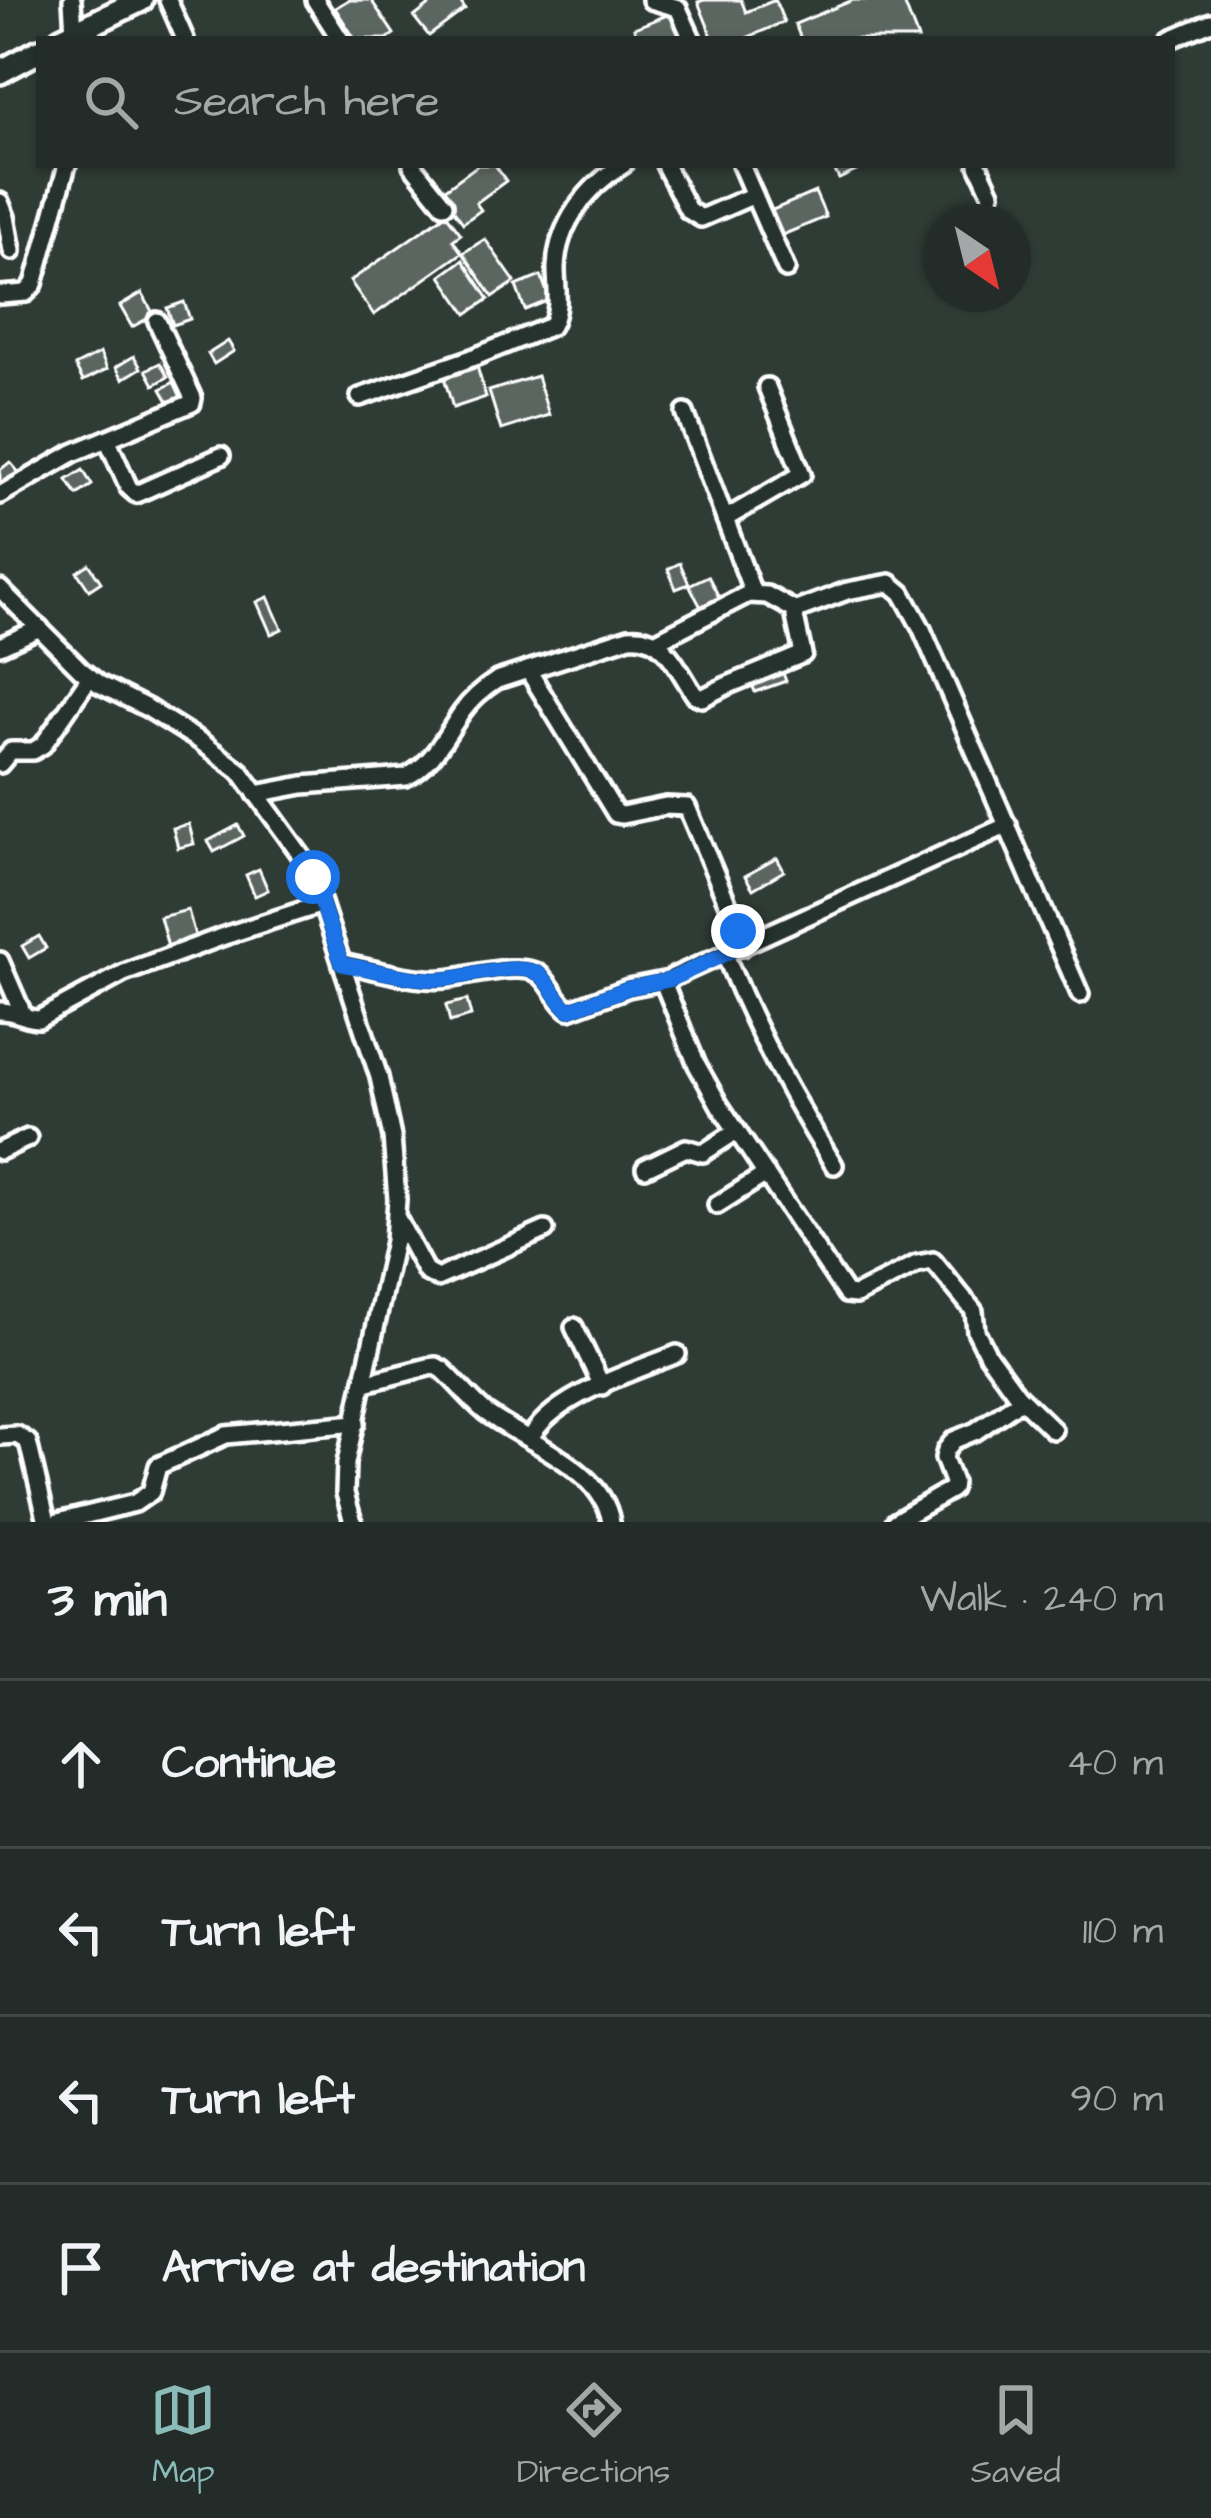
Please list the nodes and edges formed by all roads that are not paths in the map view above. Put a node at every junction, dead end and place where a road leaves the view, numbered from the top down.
1 (72, 0) edge
2 (141, 0) edge
3 (168, 0) edge
4 (315, 0) edge
5 (651, 0) edge
6 (1211, 22) edge
7 (77, 34) edge
8 (184, 36) edge
9 (333, 36) edge
10 (691, 36) edge
11 (1175, 37) edge
12 (36, 53) edge
13 (0, 72) edge
14 (67, 168) edge
15 (414, 168) edge
16 (617, 168) edge
17 (667, 168) edge
18 (742, 168) edge
19 (979, 168) edge
20 (991, 193) dead end
21 (754, 195) junction
22 (0, 202) edge
23 (444, 205) dead end
24 (12, 250) dead end
25 (786, 268) dead end
26 (0, 295) edge
27 (157, 321) dead end
28 (766, 387) dead end
29 (360, 397) dead end
30 (685, 413) dead end
31 (107, 439) junction
32 (221, 456) dead end
33 (0, 495) edge
34 (724, 518) junction
35 (0, 589) edge
36 (753, 593) junction
37 (796, 611) junction
38 (40, 628) junction
39 (657, 641) junction
40 (0, 646) edge
41 (528, 670) junction
42 (90, 677) junction
43 (0, 764) edge
44 (256, 794) junction
45 (1008, 825) junction
46 (322, 904) junction
47 (742, 946) junction
48 (725, 955) junction
49 (0, 961) edge
50 (342, 964) junction
51 (669, 980) junction
52 (1080, 994) dead end
53 (0, 1011) edge
54 (23, 1014) junction
55 (737, 1131) junction
56 (28, 1138) dead end
57 (0, 1151) edge
58 (833, 1165) dead end
59 (645, 1168) dead end
60 (766, 1174) junction
61 (717, 1205) dead end
62 (396, 1216) junction
63 (545, 1231) dead end
64 (574, 1327) dead end
65 (677, 1354) dead end
66 (365, 1383) junction
67 (602, 1386) junction
68 (1022, 1400) junction
69 (356, 1424) junction
70 (1053, 1430) dead end
71 (534, 1432) junction
72 (0, 1436) edge
73 (47, 1522) edge
74 (58, 1522) edge
75 (353, 1522) edge
76 (611, 1522) edge
77 (895, 1522) edge

1 - 7 street
2 - 7 main road
3 - 8 street
4 - 9 street
5 - 10 street
6 - 11 street
12 - 13 main road
14 - 26 street
15 - 23 street
16 - 29 street
17 - 21 street
18 - 21 street
19 - 20 street
21 - 25 street
22 - 24 street
27 - 31 street
28 - 34 street
30 - 34 street
31 - 32 street
31 - 33 street
34 - 36 street
35 - 38 street
36 - 37 street
36 - 39 street
37 - 39 street
37 - 45 street
38 - 40 street
38 - 42 street
39 - 41 street
41 - 44 street
41 - 47 street
42 - 43 street
42 - 44 street
44 - 46 street
45 - 47 street
45 - 52 street
46 - 50 street
46 - 54 street
47 - 48 street
48 - 51 street
48 - 58 street
49 - 54 street
50 - 51 street
50 - 62 street
51 - 55 street
53 - 54 street
55 - 59 street
55 - 60 street
56 - 57 street
60 - 61 street
60 - 68 street
62 - 63 street
62 - 66 street
64 - 67 street
65 - 67 street
66 - 69 street
66 - 71 street
67 - 71 street
68 - 70 street
68 - 77 street
69 - 74 street
69 - 75 street
71 - 76 street
72 - 73 street

